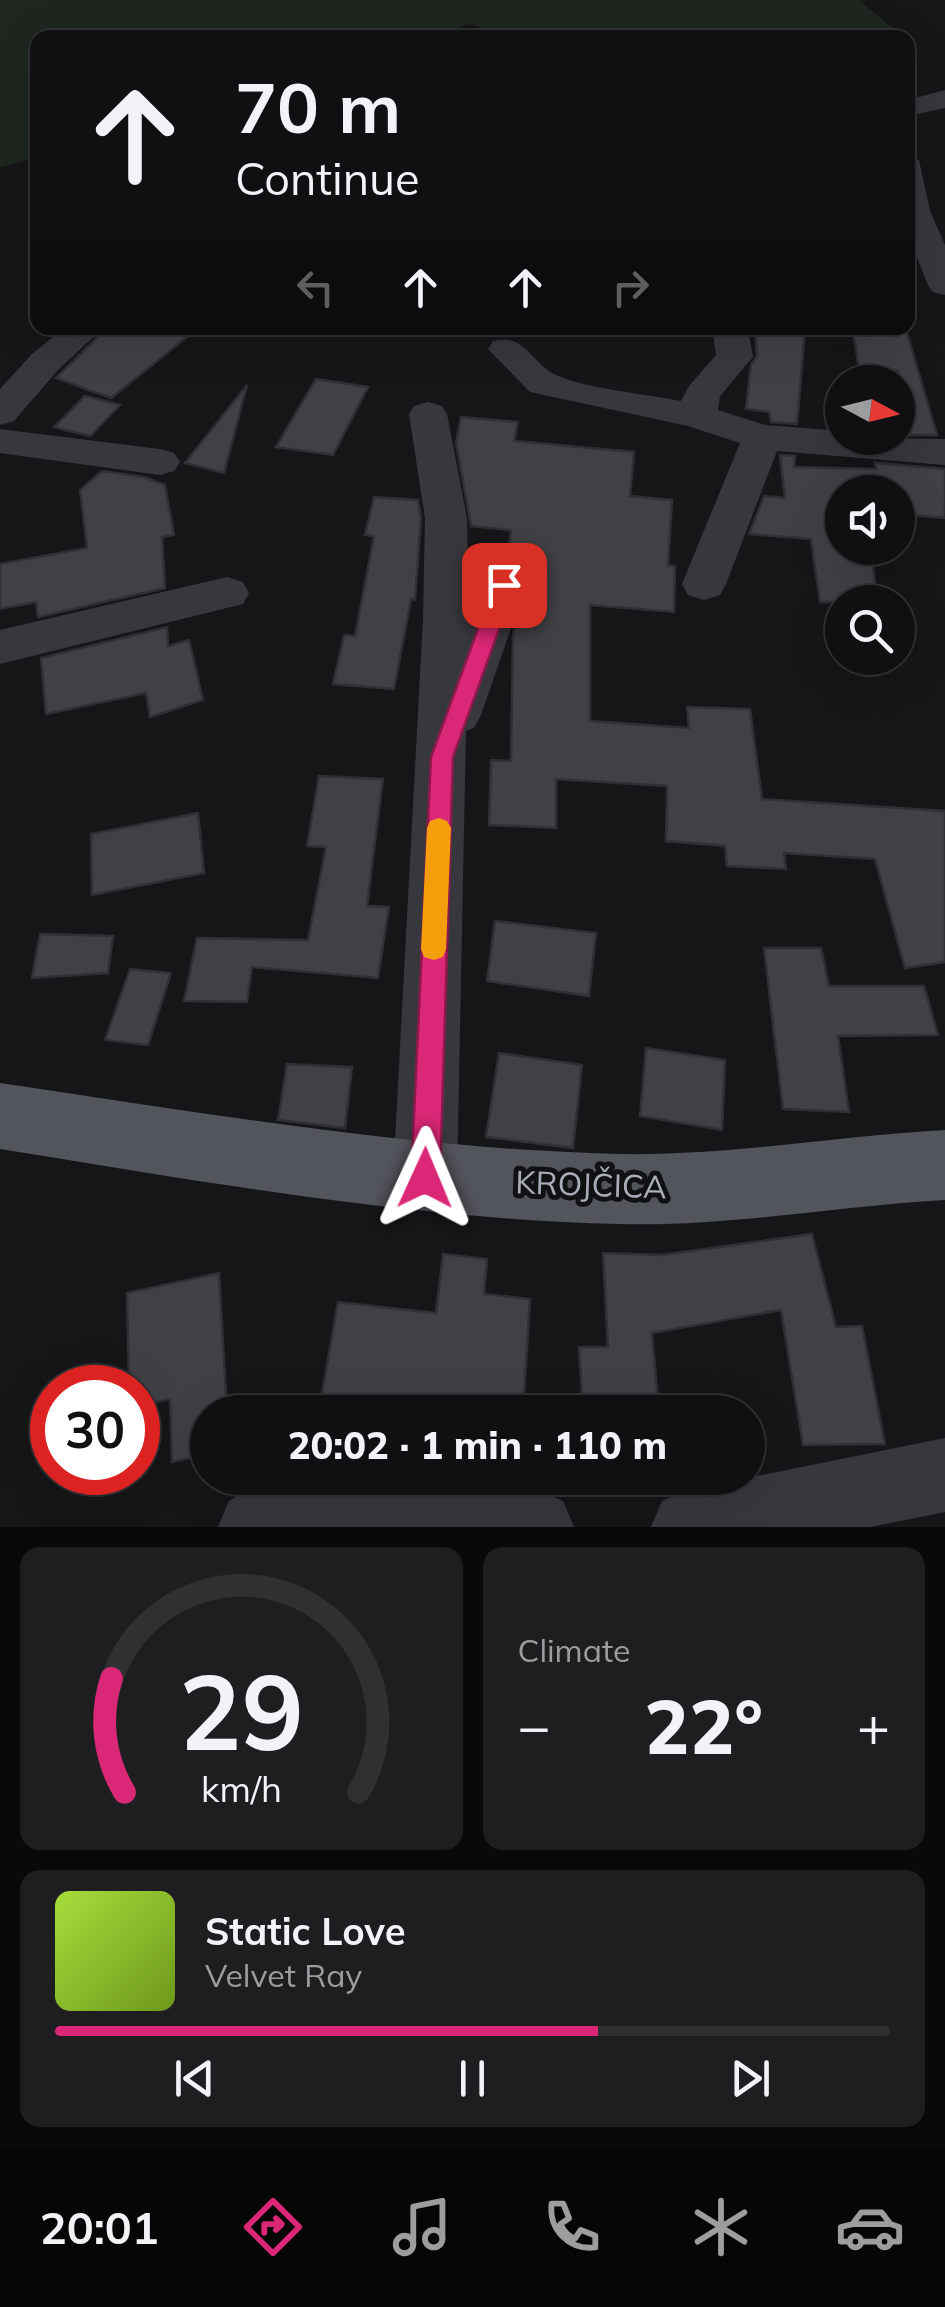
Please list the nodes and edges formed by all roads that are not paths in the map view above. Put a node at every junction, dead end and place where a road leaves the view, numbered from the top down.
1 (945, 99) edge
2 (915, 106) edge
3 (915, 222) edge
4 (945, 285) edge
5 (77, 335) edge
6 (731, 335) edge
7 (506, 349) dead end
8 (0, 413) edge
9 (428, 414) dead end
10 (697, 416) junction
11 (762, 437) junction
12 (0, 441) edge
13 (945, 452) edge
14 (160, 462) dead end
15 (704, 584) dead end
16 (504, 585) dead end
17 (227, 593) dead end
18 (0, 647) edge
19 (442, 757) junction
20 (0, 1116) edge
21 (945, 1165) edge
22 (425, 1178) junction
23 (945, 1475) edge
24 (256, 1527) edge
25 (537, 1527) edge
26 (688, 1527) edge

1 - 2 street
3 - 4 street
5 - 8 street
6 - 10 street
7 - 10 street
9 - 19 street
10 - 11 street
11 - 13 street
11 - 15 street
12 - 14 street
16 - 19 street
17 - 18 street
19 - 22 street
20 - 22 main road, KROJČICA
21 - 22 main road, KROJČICA
23 - 26 street
24 - 25 street

